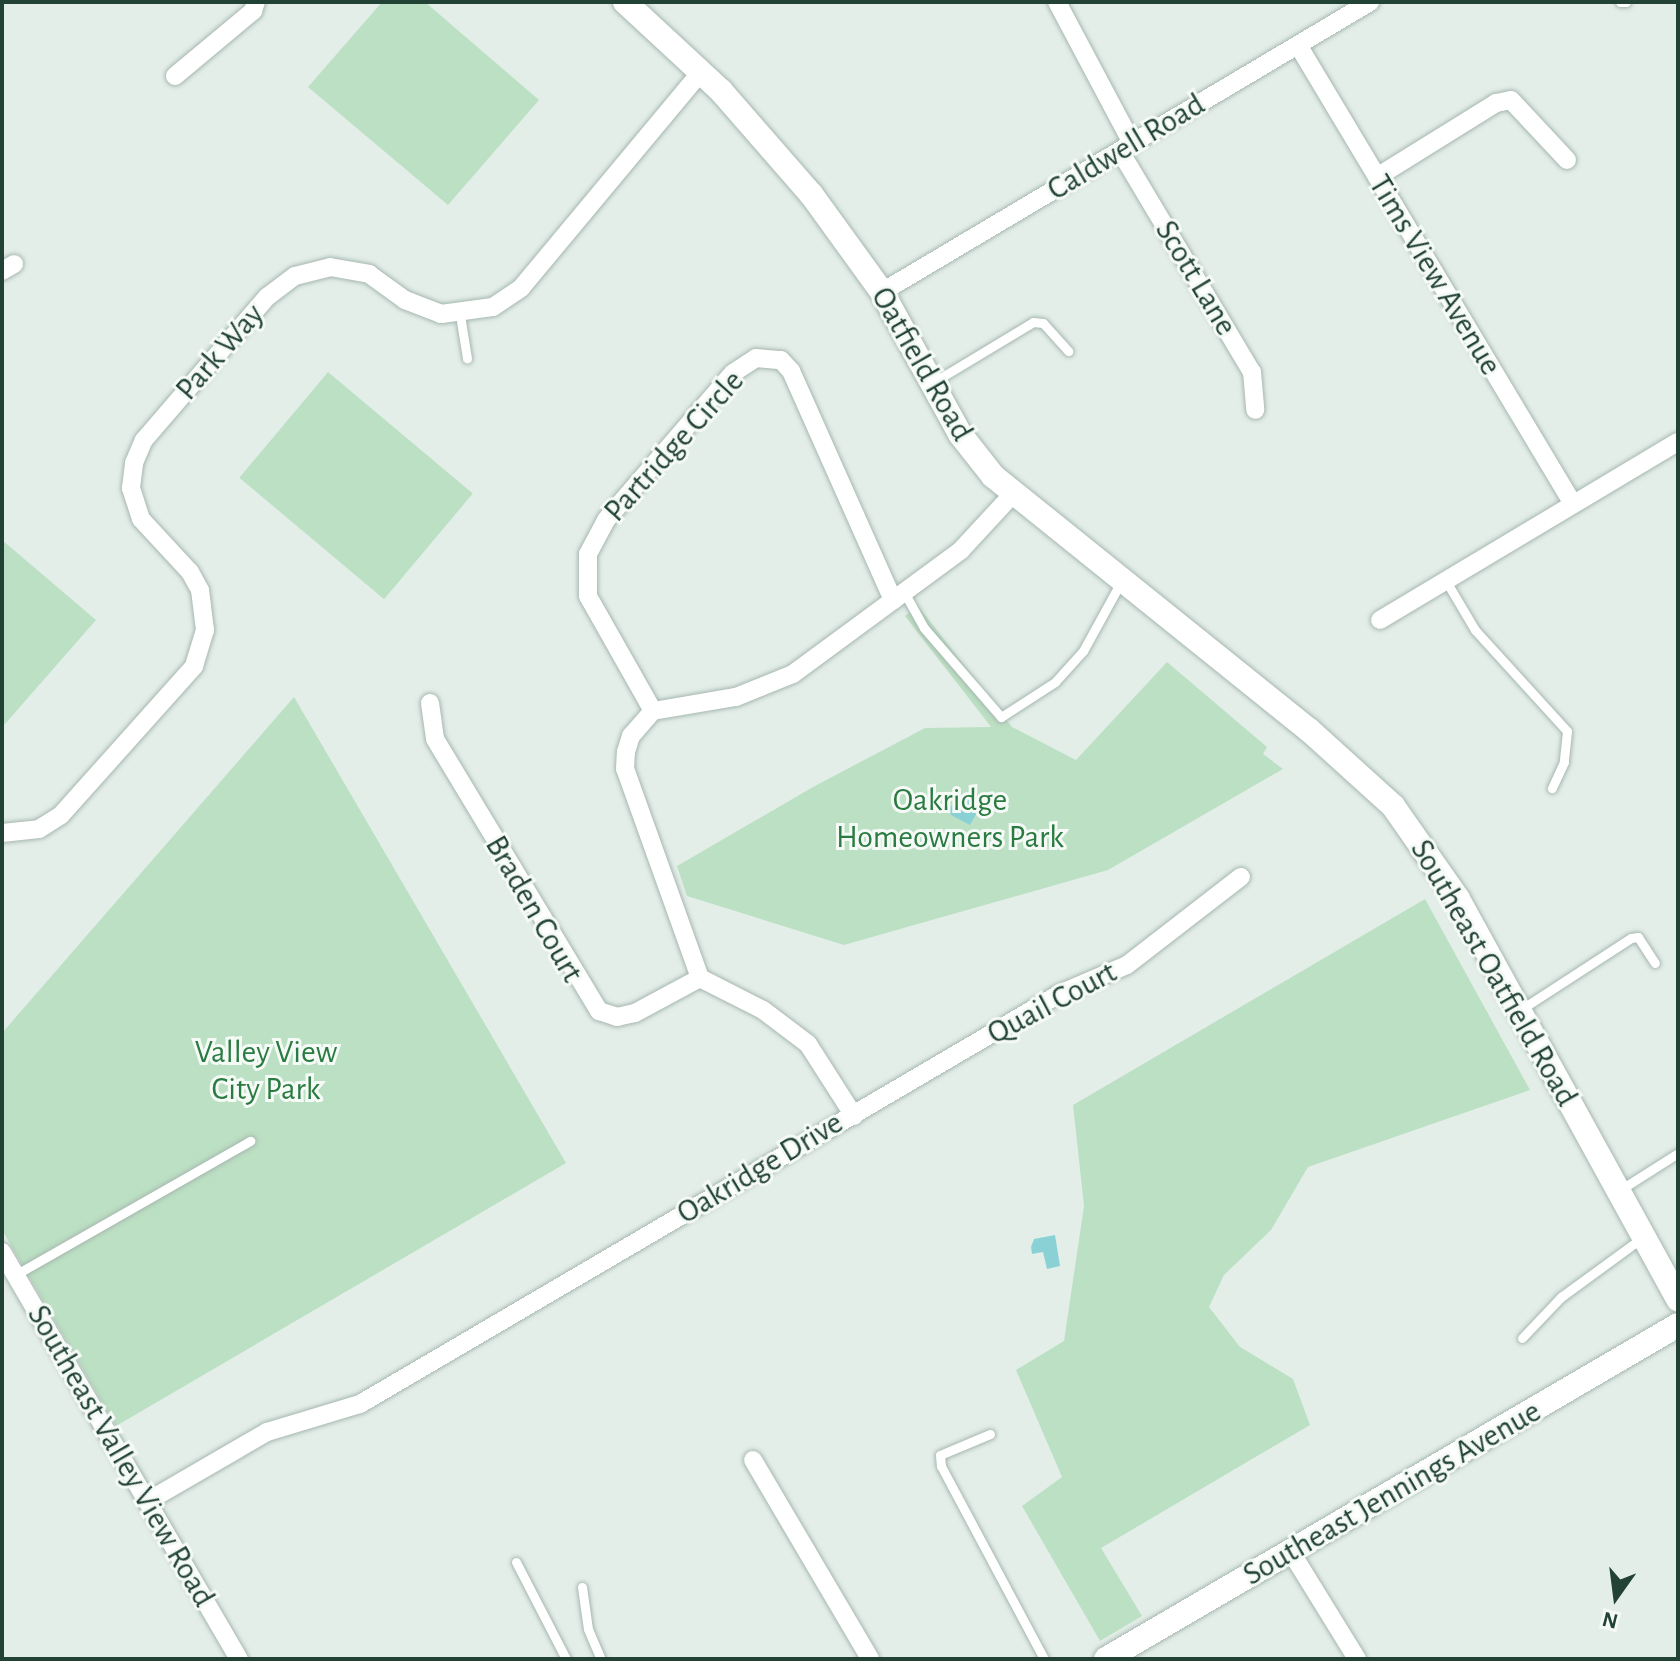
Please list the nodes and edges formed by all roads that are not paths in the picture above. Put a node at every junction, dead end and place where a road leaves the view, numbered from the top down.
1 (256, 2) edge
2 (625, 2) edge
3 (1057, 2) edge
4 (1370, 2) edge
5 (1298, 45) junction
6 (701, 72) junction
7 (175, 76) dead end
8 (1126, 147) junction
9 (1567, 160) dead end
10 (1377, 177) junction
11 (882, 292) junction
12 (460, 315) junction
13 (1068, 351) dead end
14 (467, 358) dead end
15 (932, 383) junction
16 (1255, 410) dead end
17 (1678, 442) edge
18 (1012, 495) junction
19 (1573, 504) junction
20 (1446, 581) junction
21 (1121, 582) junction
22 (898, 596) junction
23 (1380, 620) dead end
24 (1257, 688) joint
25 (430, 703) dead end
26 (653, 711) junction
27 (1552, 788) dead end
28 (2, 833) edge
29 (1241, 877) dead end
30 (1655, 963) dead end
31 (700, 978) junction
32 (1520, 1010) junction
33 (854, 1116) junction
34 (250, 1141) dead end
35 (1678, 1153) edge
36 (1618, 1192) junction
37 (1643, 1237) junction
38 (2, 1252) edge
39 (15, 1275) junction
40 (1678, 1299) edge
41 (1678, 1325) edge
42 (1522, 1338) dead end
43 (990, 1434) dead end
44 (753, 1460) dead end
45 (148, 1501) junction
46 (1291, 1552) junction
47 (516, 1562) dead end
48 (582, 1587) dead end
49 (239, 1659) edge
50 (566, 1659) edge
51 (601, 1659) edge
52 (870, 1659) edge
53 (1044, 1659) edge
54 (1106, 1659) edge
55 (1357, 1659) edge

1 - 7 street
2 - 6 main road, Oatfield Road
3 - 8 street, Scott Lane
4 - 5 street, Caldwell Road
5 - 8 street, Caldwell Road
5 - 10 street, Tims View Avenue
6 - 11 main road, Oatfield Road
6 - 12 street, Park Way
8 - 11 street, Caldwell Road
8 - 16 street, Scott Lane
9 - 10 street
10 - 19 street, Tims View Avenue
11 - 15 main road, Oatfield Road
12 - 14 lane
12 - 28 street, Park Way
13 - 15 lane
15 - 18 main road, Oatfield Road
17 - 19 street
18 - 21 main road, Oatfield Road
18 - 22 street
19 - 20 street
20 - 23 street
20 - 27 lane
21 - 22 lane
21 - 24 main road, Oatfield Road
22 - 26 street
22 - 26 street, Partridge Circle
24 - 32 main road, Southeast Oatfield Road
25 - 31 street, Braden Court
26 - 31 street
29 - 33 street, Quail Court
30 - 32 lane
31 - 33 street, Oakridge Drive
32 - 36 main road, Southeast Oatfield Road
33 - 45 street, Oakridge Drive
34 - 39 lane
35 - 36 lane
36 - 37 main road, Southeast Oatfield Road
37 - 40 main road, Southeast Oatfield Road
37 - 42 lane
38 - 39 street, Southeast Valley View Road
39 - 45 street, Southeast Valley View Road
41 - 46 main road, Southeast Jennings Avenue
43 - 53 lane
44 - 52 street
45 - 49 street, Southeast Valley View Road
46 - 54 main road, Southeast Jennings Avenue
46 - 55 street
47 - 50 lane
48 - 51 lane

